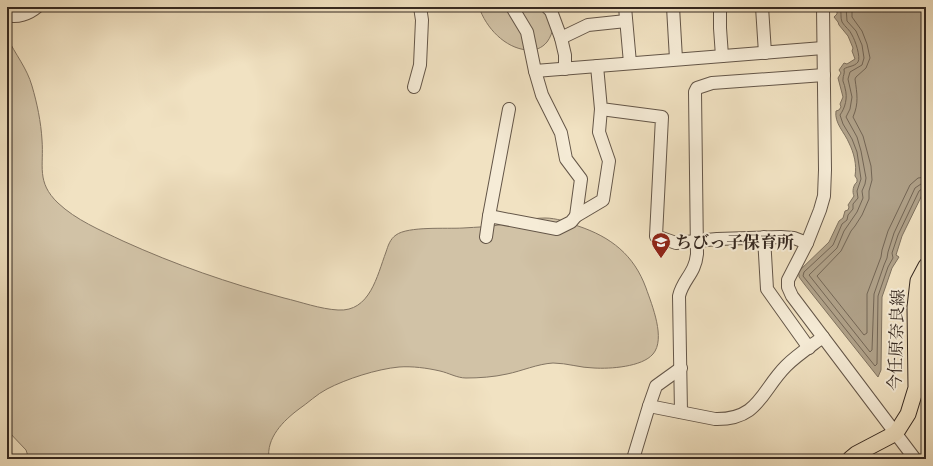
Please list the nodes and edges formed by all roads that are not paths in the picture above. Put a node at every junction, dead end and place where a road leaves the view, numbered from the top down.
1 (37, 7) edge
2 (420, 7) edge
3 (512, 7) edge
4 (547, 7) edge
5 (625, 7) edge
6 (673, 7) edge
7 (720, 7) edge
8 (762, 7) edge
9 (823, 7) edge
10 (7, 15) edge
11 (626, 21) junction
12 (561, 38) junction
13 (823, 48) junction
14 (765, 53) junction
15 (722, 56) junction
16 (676, 59) junction
17 (630, 63) junction
18 (597, 66) junction
19 (565, 69) junction
20 (535, 71) junction
21 (824, 74) junction
22 (414, 87) dead end
23 (601, 109) junction
24 (509, 110) dead end
25 (489, 216) junction
26 (576, 216) junction
27 (764, 237) junction
28 (486, 238) dead end
29 (697, 241) junction
30 (807, 243) junction
31 (926, 266) edge
32 (823, 337) junction
33 (809, 348) junction
34 (681, 368) junction
35 (649, 406) junction
36 (681, 412) junction
37 (896, 434) junction
38 (633, 459) edge
39 (850, 459) edge
40 (915, 459) edge

1 - 10 street
2 - 22 street
3 - 20 street
4 - 12 street
5 - 11 street
6 - 16 street
7 - 15 street
8 - 14 street
9 - 13 street
11 - 12 street
11 - 17 street
12 - 19 street
13 - 14 street
13 - 21 street
14 - 15 street
15 - 16 street
16 - 17 street
17 - 18 street
18 - 19 street
18 - 23 street
19 - 20 street
20 - 26 street
21 - 29 street
21 - 30 street
23 - 26 street
23 - 29 street
24 - 25 street
25 - 26 street
25 - 28 street
27 - 29 street
27 - 30 street
27 - 33 street
29 - 34 street
30 - 32 street
31 - 37 main road, 今任原奈良線
32 - 33 street
32 - 37 street
33 - 36 street
34 - 35 street
34 - 36 street
35 - 36 street
35 - 38 street
37 - 39 main road
37 - 40 street

